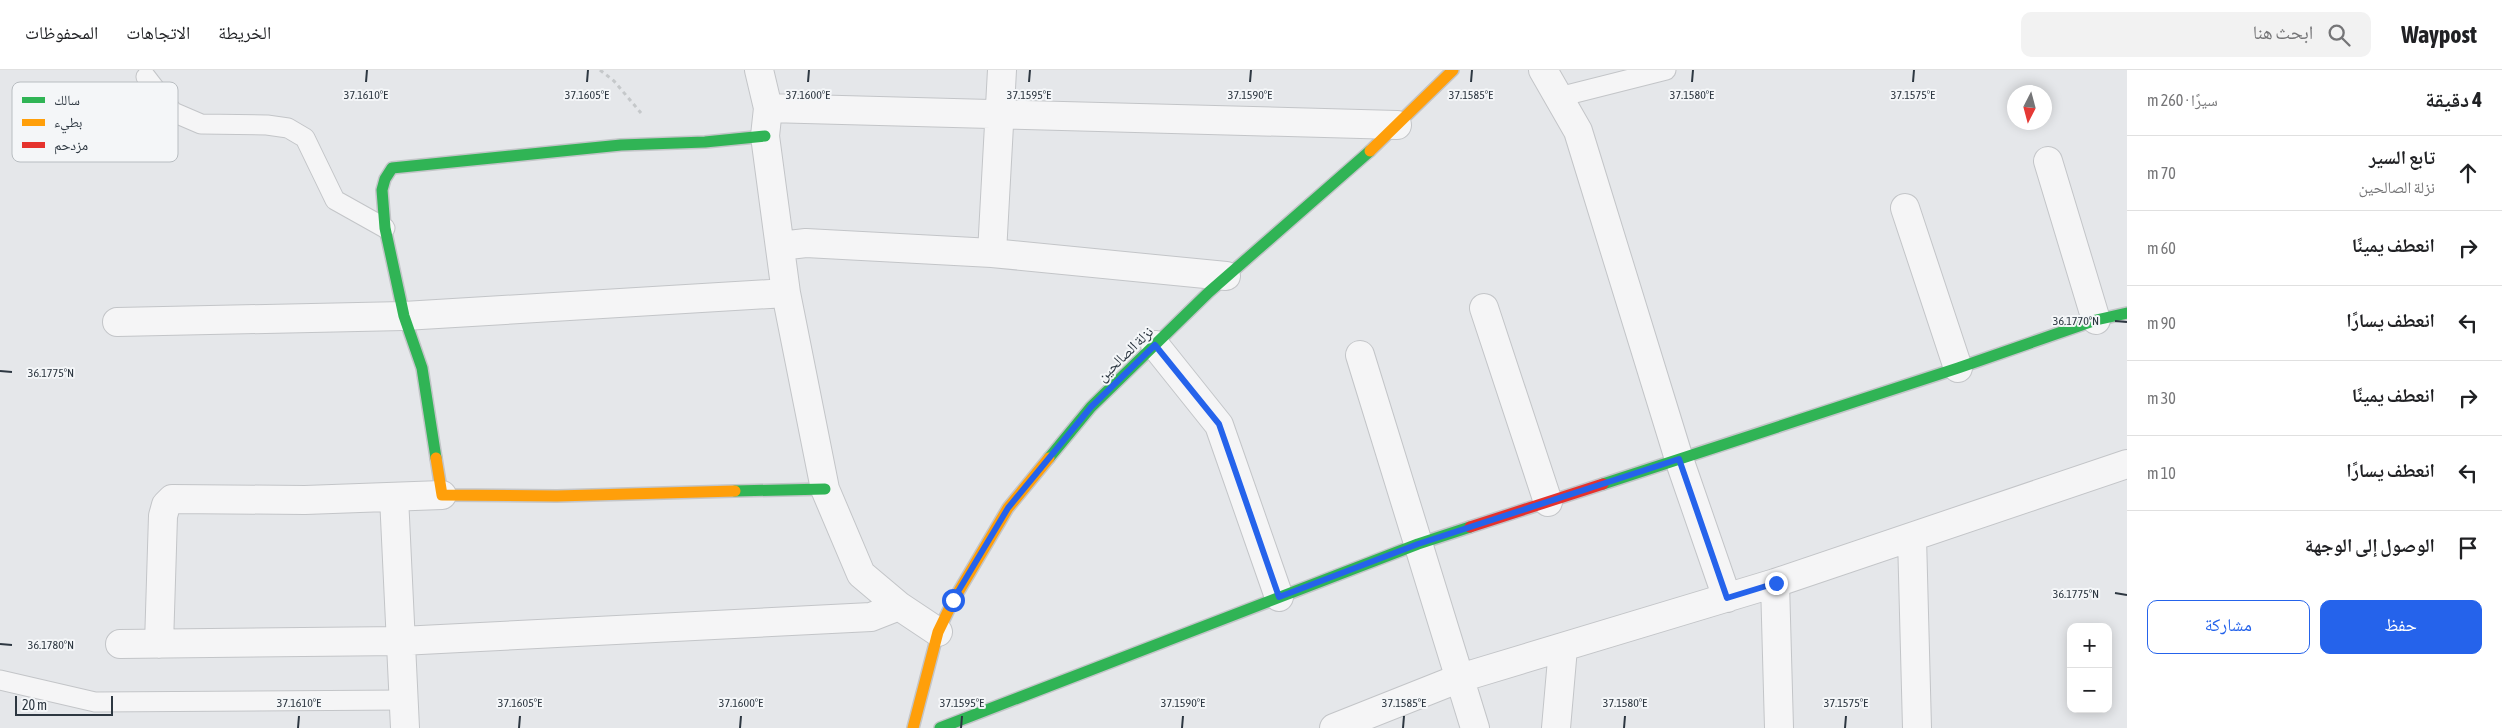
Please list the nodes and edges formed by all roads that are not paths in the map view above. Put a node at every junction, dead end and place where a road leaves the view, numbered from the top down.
1 (759, 70) edge
2 (1002, 70) edge
3 (1453, 70) edge
4 (1543, 70) edge
5 (1666, 70) edge
6 (146, 77) dead end
7 (150, 82) edge
8 (1559, 96) junction
9 (768, 108) junction
10 (178, 114) edge
11 (1000, 114) junction
12 (1397, 125) junction
13 (765, 136) junction
14 (2048, 160) dead end
15 (1905, 208) dead end
16 (385, 228) junction
17 (780, 246) junction
18 (992, 253) junction
19 (1226, 276) junction
20 (786, 294) junction
21 (1484, 308) dead end
22 (2127, 314) edge
23 (404, 316) junction
24 (2096, 320) junction
25 (117, 322) dead end
26 (1155, 345) junction
27 (1360, 355) dead end
28 (1958, 368) junction
29 (1679, 459) junction
30 (2127, 464) edge
31 (825, 489) junction
32 (442, 495) junction
33 (394, 497) junction
34 (1548, 502) junction
35 (1912, 537) junction
36 (1418, 544) junction
37 (1776, 583) junction
38 (1279, 597) junction
39 (1727, 598) junction
40 (899, 606) junction
41 (938, 632) junction
42 (401, 641) junction
43 (120, 644) dead end
44 (160, 644) junction
45 (1563, 648) junction
46 (1460, 678) junction
47 (0, 680) edge
48 (403, 700) junction
49 (405, 728) edge
50 (913, 728) edge
51 (940, 728) edge
52 (1334, 728) edge
53 (1475, 728) edge
54 (1556, 728) edge
55 (1779, 728) edge
56 (1917, 728) edge

1 - 9 street
2 - 11 street
3 - 12 street, نزلة الصالحين
4 - 8 street
5 - 8 lane
6 - 7 lane
8 - 29 street
9 - 11 street
9 - 13 street
10 - 16 lane
11 - 12 street
11 - 18 street
12 - 19 street, نزلة الصالحين
13 - 16 street
13 - 17 street
14 - 24 street
15 - 28 street
16 - 23 street
17 - 18 street
17 - 20 street
18 - 19 street
19 - 26 street, نزلة الصالحين
20 - 23 street
20 - 31 street
21 - 34 street
22 - 24 street
23 - 25 street
23 - 32 street
24 - 28 street
26 - 38 street
26 - 41 street, نزلة الصالحين
27 - 36 street
28 - 29 street
29 - 34 street
29 - 39 street
30 - 35 street
31 - 32 street
31 - 40 street
32 - 33 street
33 - 42 street
33 - 44 street
34 - 36 street
35 - 37 street
35 - 56 street
36 - 38 street
36 - 46 street
37 - 39 street
37 - 55 street
38 - 51 street
39 - 45 street
40 - 41 street
40 - 42 street
41 - 50 street, نزلة الصالحين
42 - 44 street
42 - 48 street
43 - 44 street
45 - 46 street
45 - 54 street
46 - 52 street
46 - 53 street
47 - 48 lane
48 - 49 street

